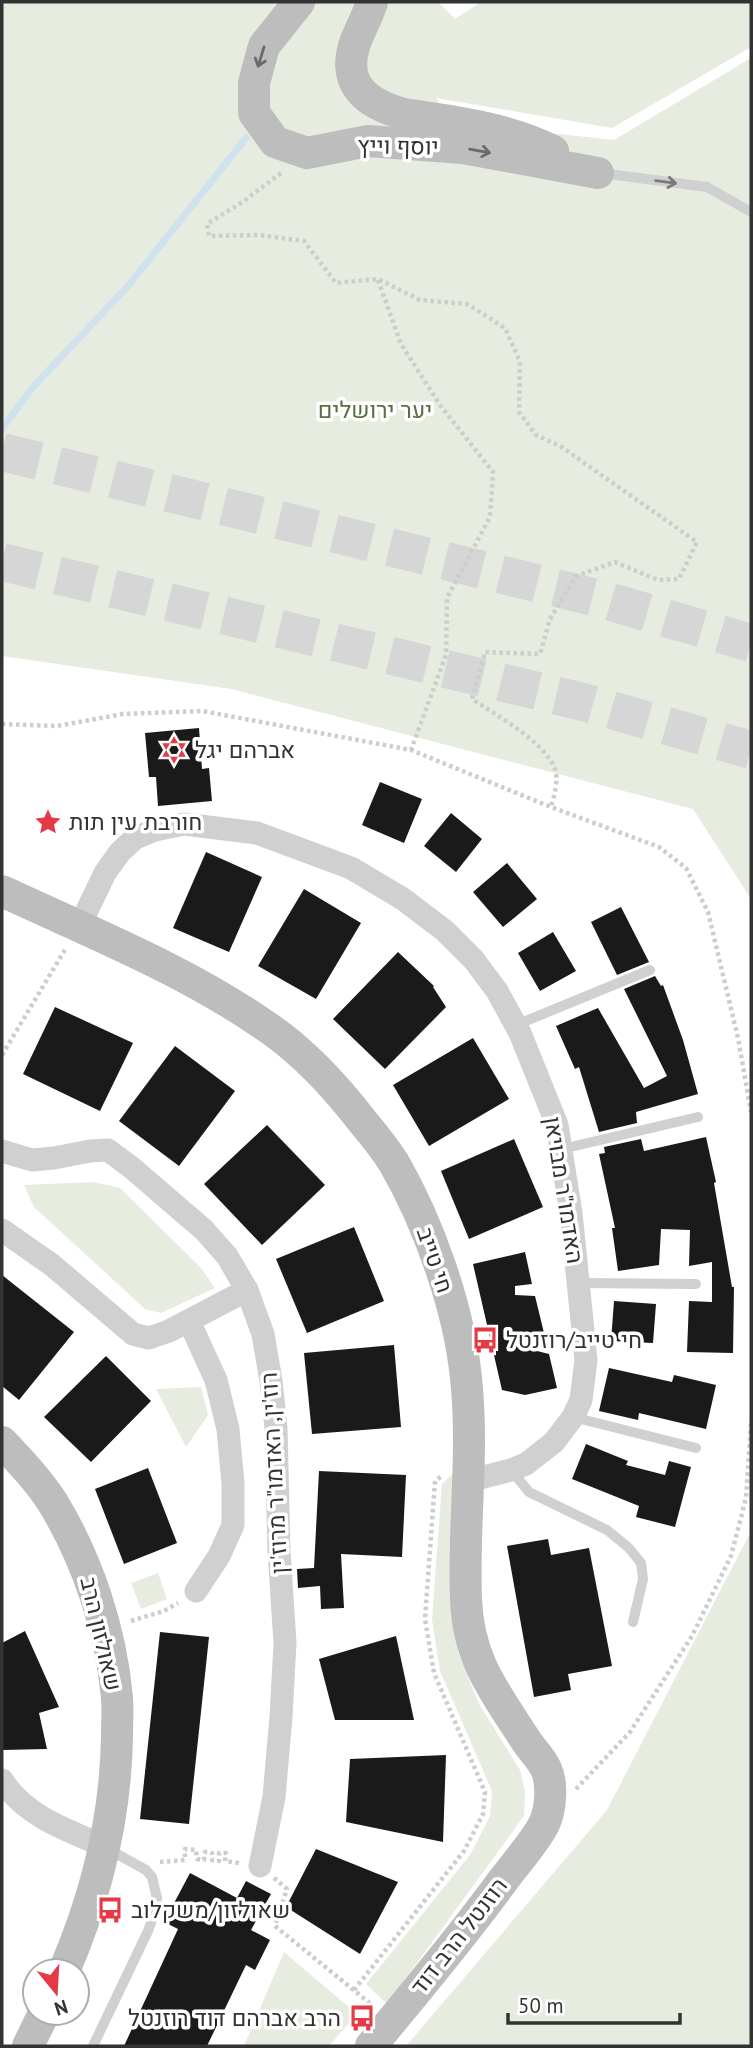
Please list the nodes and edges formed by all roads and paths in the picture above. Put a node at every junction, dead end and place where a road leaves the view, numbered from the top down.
1 (299, 2) edge
2 (372, 2) edge
3 (307, 153) junction
4 (598, 173) junction
5 (751, 212) edge
6 (378, 279) junction
7 (2, 724) edge
8 (411, 750) junction
9 (551, 807) junction
10 (2, 891) edge
11 (79, 927) junction
12 (650, 970) dead end
13 (516, 1025) junction
14 (2, 1055) edge
15 (751, 1112) edge
16 (698, 1117) dead end
17 (562, 1149) junction
18 (2, 1151) edge
19 (2, 1230) edge
20 (578, 1283) junction
21 (696, 1284) dead end
22 (247, 1290) junction
23 (189, 1321) junction
24 (573, 1417) junction
25 (751, 1423) edge
26 (2, 1442) edge
27 (696, 1448) dead end
28 (469, 1467) junction
29 (511, 1470) junction
30 (196, 1591) joint
31 (134, 1621) dead end
32 (633, 1622) dead end
33 (2, 1780) edge
34 (545, 1823) junction
35 (104, 1846) junction
36 (185, 1860) dead end
37 (260, 1866) junction
38 (70, 1957) edge
39 (354, 1990) junction
40 (392, 2021) junction
41 (37, 2027) edge
42 (28, 2046) edge
43 (93, 2046) edge
44 (371, 2046) edge

1 -> 3 street
2 - 4 street
3 -> 4 street, יוסף וייץ
3 - 6 path
4 -> 5 lane
6 - 8 path
6 - 9 path
7 - 8 path
8 - 9 path
9 - 15 path
10 - 11 street, חי טייב
11 - 13 street, האדמו"ר מבויאן
11 - 14 path
11 - 28 street, חי טייב
12 - 13 lane
13 - 17 street, האדמו"ר מבויאן
16 - 17 lane
17 - 20 street, האדמו"ר מבויאן
18 - 22 street, רוז'ין, האדמו"ר מרוז'ין
19 - 23 street
20 - 21 lane
20 - 24 street, האדמו"ר מבויאן
22 - 23 street
22 - 37 street, רוז'ין, האדמו"ר מרוז'ין
23 - 30 street
24 - 27 lane
24 - 29 street, האדמו"ר מבויאן
25 - 34 path
26 - 35 street, שאולזון הרב
28 - 29 street, האדמו"ר מבויאן
28 - 34 street, חי טייב
28 - 39 path
29 - 32 lane
30 - 31 path
33 - 35 street
34 - 40 street, רוזנטל הרב דוד
35 - 38 street, שאולזון הרב
35 - 43 lane
36 - 37 path
37 - 39 path
39 - 40 path
40 - 44 street, רוזנטל הרב דוד
41 - 42 street

